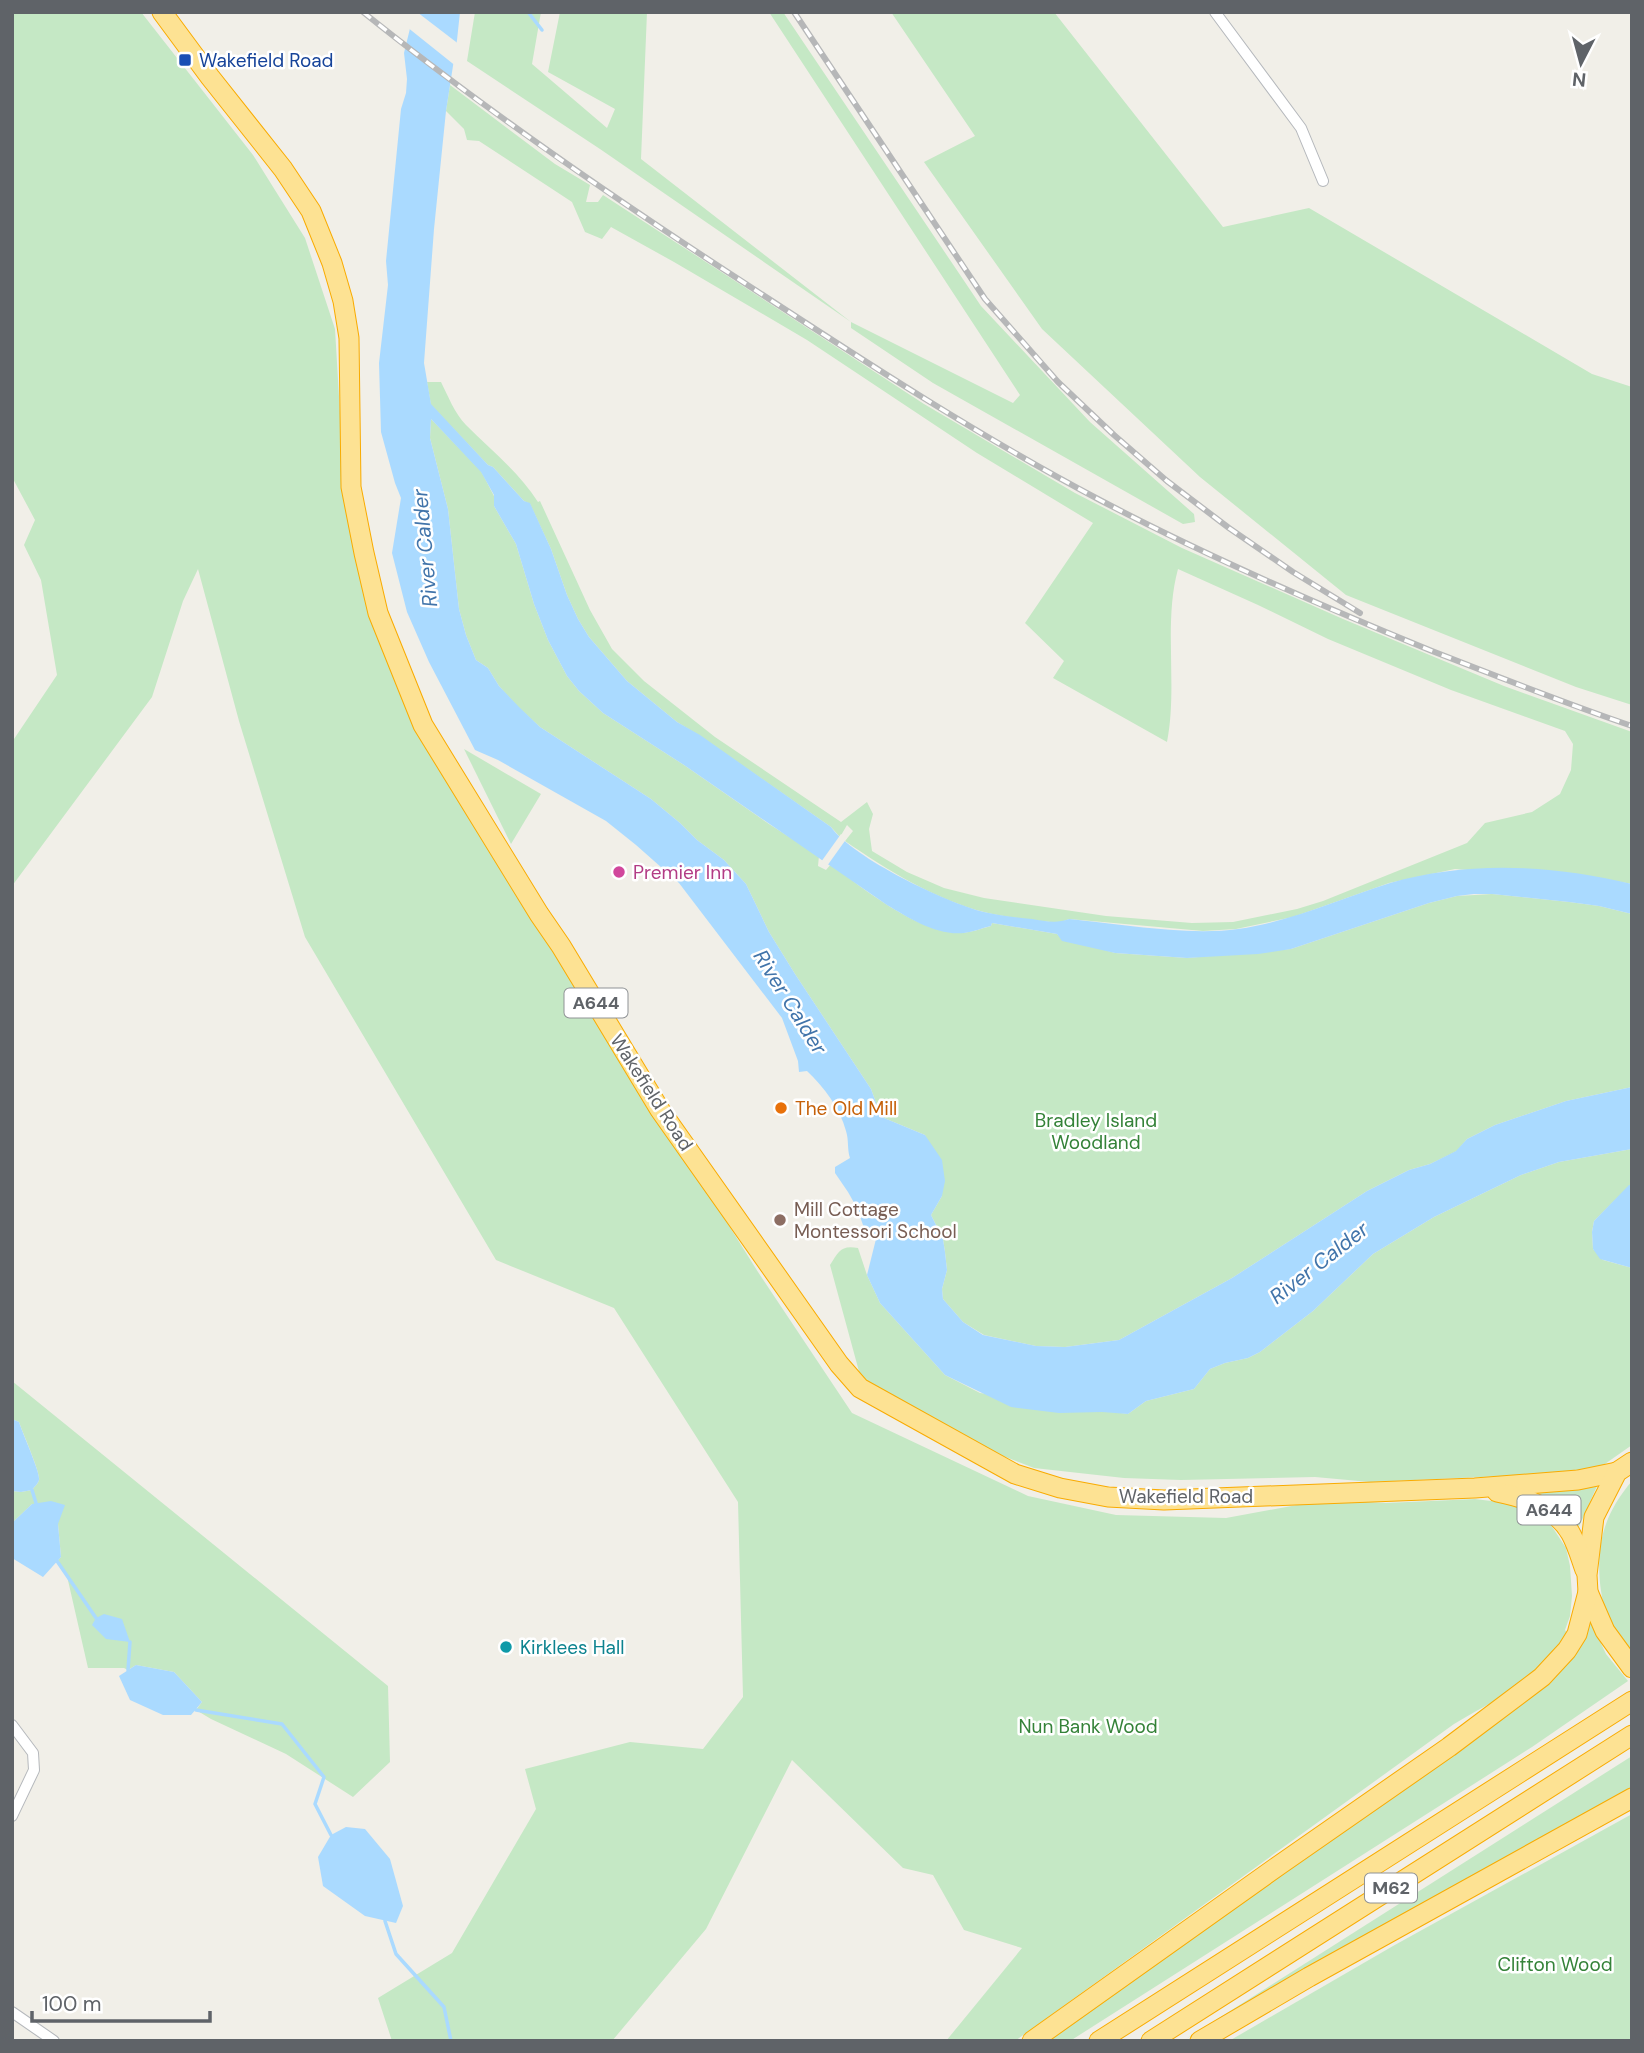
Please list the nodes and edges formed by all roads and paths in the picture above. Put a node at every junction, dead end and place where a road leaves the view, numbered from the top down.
1 (162, 12) edge
2 (1215, 12) edge
3 (1323, 181) dead end
4 (1625, 1467) edge
5 (1475, 1488) junction
6 (1587, 1583) junction
7 (1632, 1668) edge
8 (1627, 1705) edge
9 (12, 1725) edge
10 (1632, 1735) edge
11 (1632, 1798) edge
12 (12, 1816) edge
13 (12, 2012) edge
14 (54, 2041) edge
15 (1032, 2041) edge
16 (1099, 2041) edge
17 (1150, 2041) edge
18 (1200, 2041) edge

1 - 5 highway, Wakefield Road / A644
2 - 3 street
4 - 5 highway, Wakefield Road / A644
4 - 6 highway, A644
5 - 6 highway, Wakefield Road / A644
6 - 7 highway, A644
6 - 15 highway
8 - 16 highway, M62
9 - 12 street
10 - 17 highway, M62
11 - 18 highway
13 - 14 street

